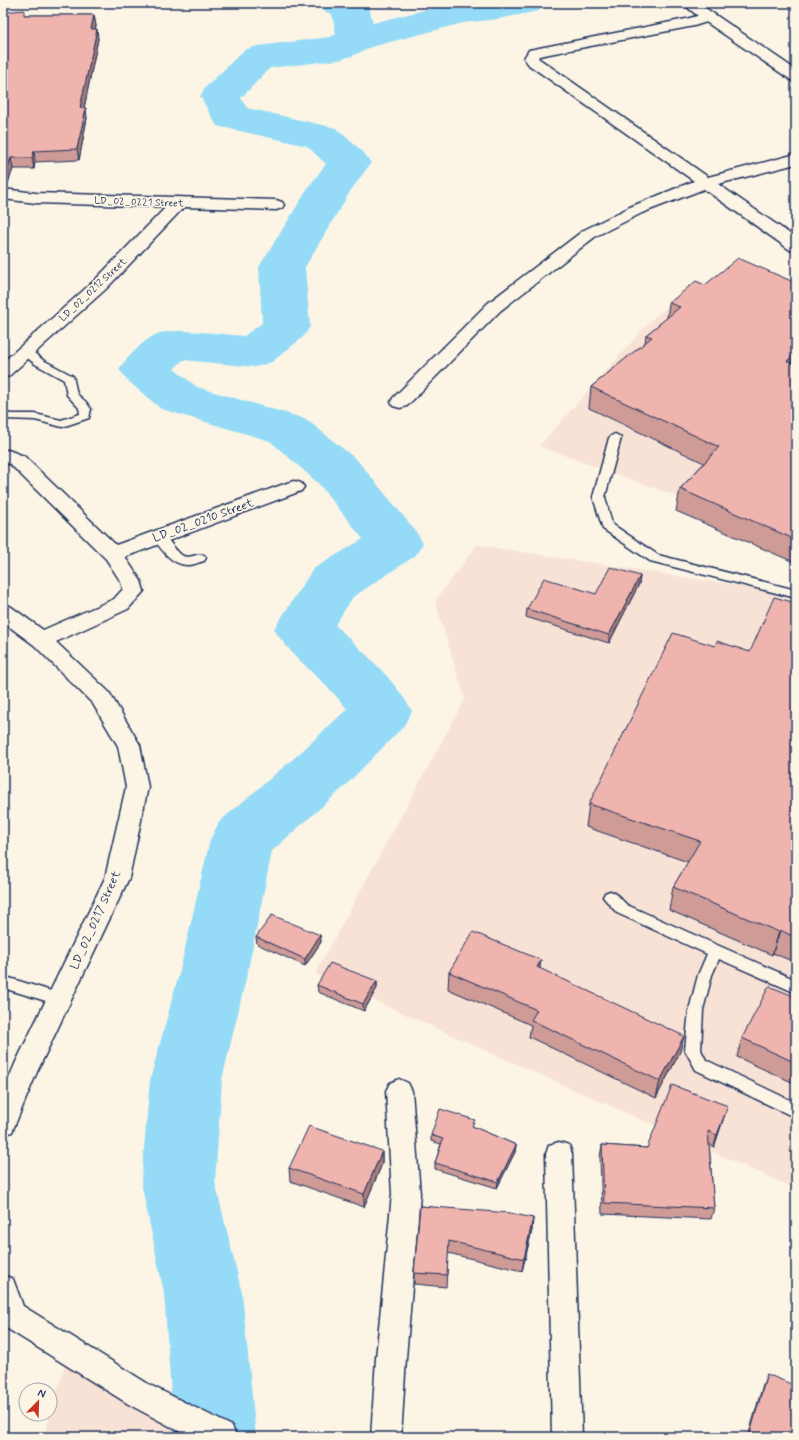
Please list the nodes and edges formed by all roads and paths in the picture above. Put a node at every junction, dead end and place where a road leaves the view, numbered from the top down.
1 (689, 3) edge
2 (708, 17) junction
3 (796, 77) edge
4 (796, 159) edge
5 (704, 183) junction
6 (3, 194) edge
7 (179, 203) junction
8 (276, 205) dead end
9 (796, 246) edge
10 (25, 351) junction
11 (3, 372) edge
12 (400, 402) dead end
13 (3, 414) edge
14 (615, 438) dead end
15 (3, 457) edge
16 (294, 487) dead end
17 (158, 536) junction
18 (113, 554) junction
19 (200, 558) dead end
20 (796, 594) edge
21 (3, 611) edge
22 (41, 640) junction
23 (610, 897) dead end
24 (715, 951) junction
25 (3, 982) edge
26 (796, 987) edge
27 (59, 999) junction
28 (400, 1091) dead end
29 (796, 1111) edge
30 (3, 1124) edge
31 (559, 1154) dead end
32 (6, 1309) edge
33 (221, 1437) edge
34 (386, 1437) edge
35 (567, 1437) edge

1 - 2 street
2 - 3 street
2 - 5 street
4 - 5 street
5 - 9 street
5 - 12 street
6 - 7 street, LD_02_0221 Street
7 - 8 street, LD_02_0221 Street
7 - 10 street, LD_02_0212 Street
10 - 11 street, LD_02_0212 Street
10 - 13 lane
14 - 20 lane
15 - 18 street
16 - 17 street, LD_02_0210 Street
17 - 18 street, LD_02_0210 Street
17 - 19 lane
18 - 22 street
21 - 22 street, LD_02_0217 Street
22 - 27 street, LD_02_0217 Street
23 - 24 lane
24 - 26 lane
24 - 29 lane
25 - 27 lane
27 - 30 street, LD_02_0217 Street
28 - 34 street
31 - 35 street
32 - 33 street

